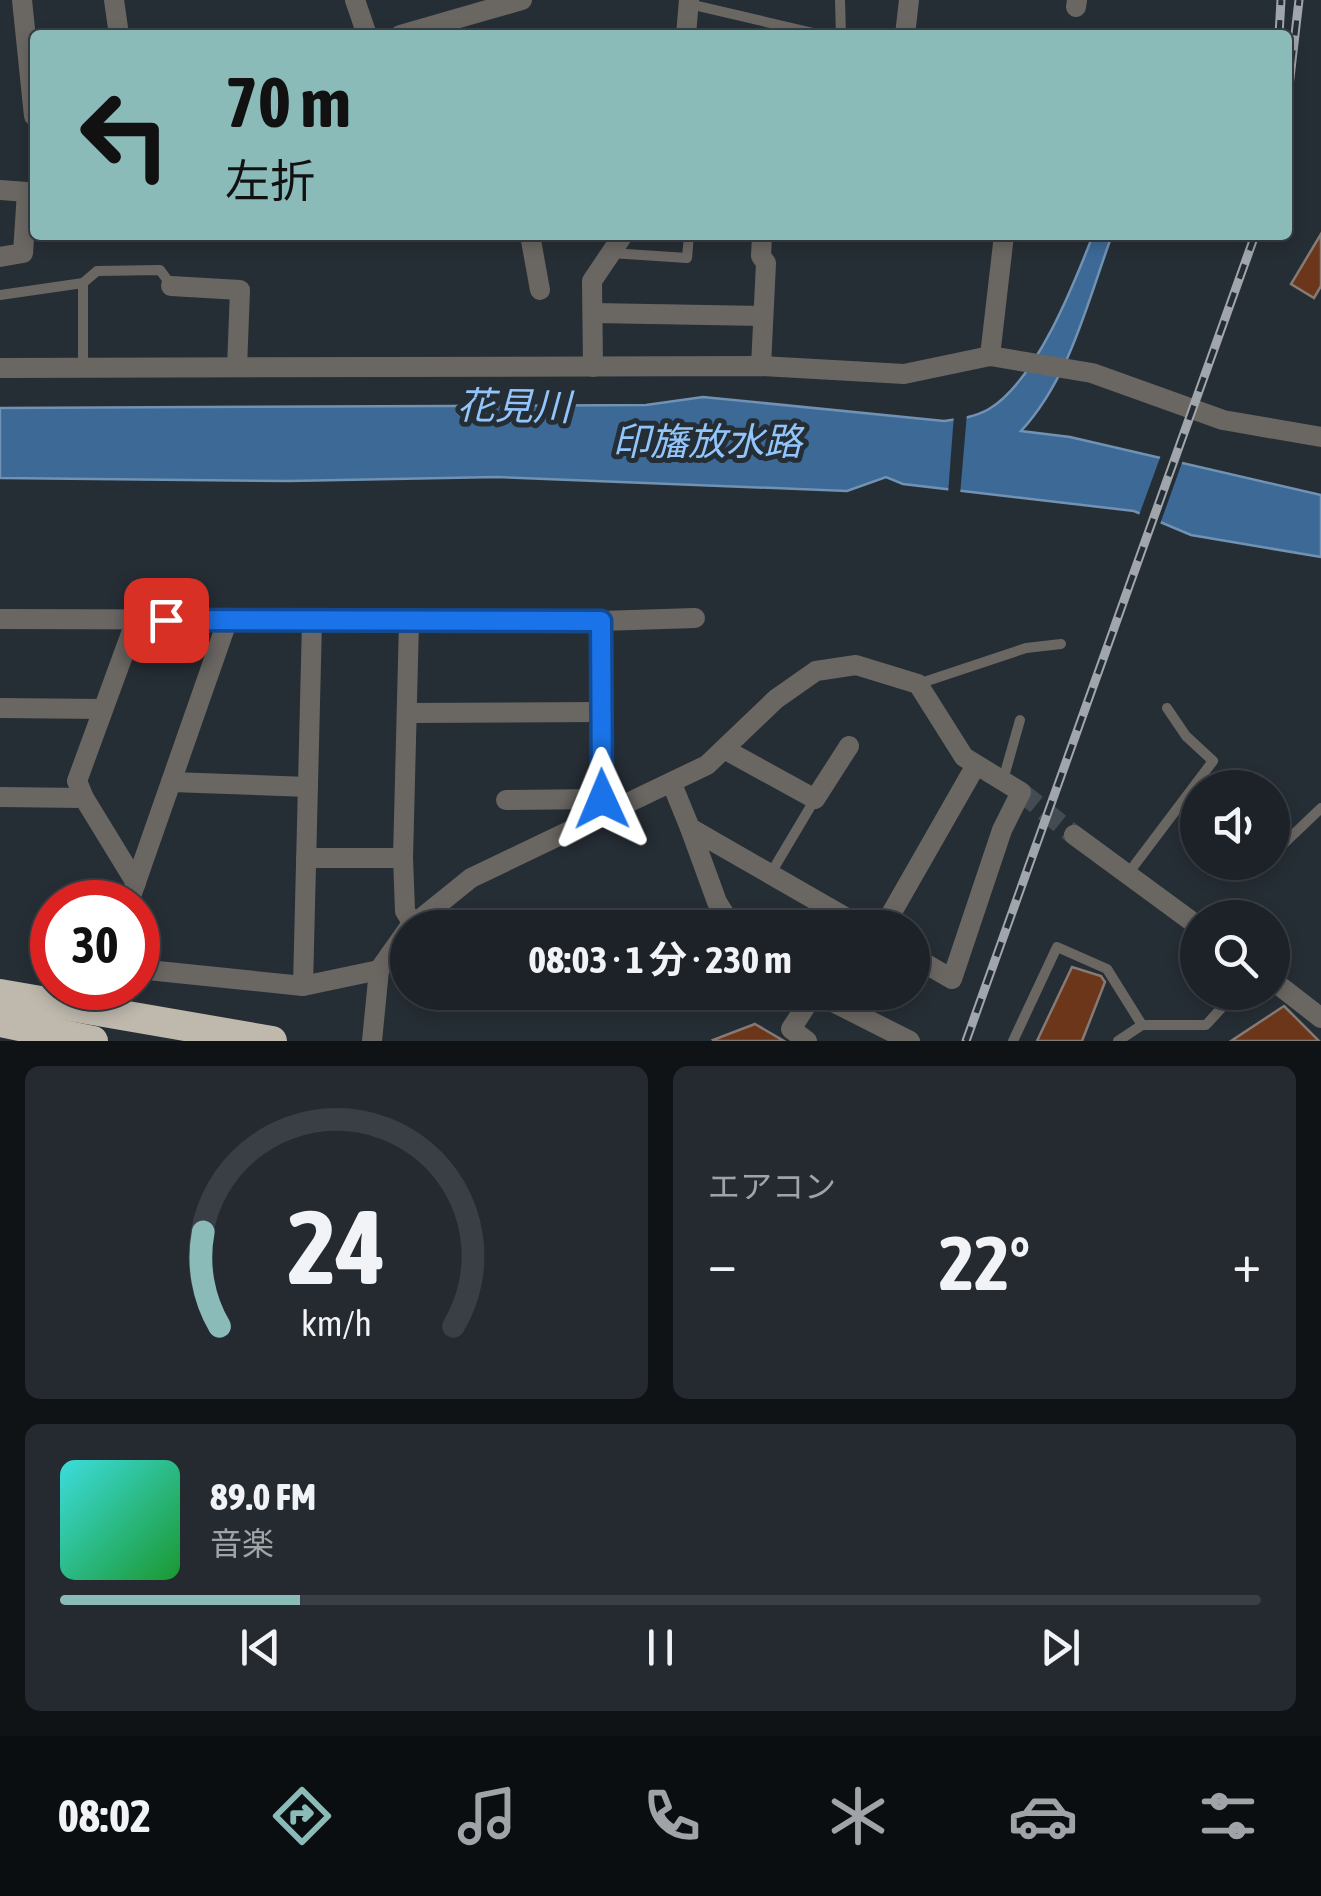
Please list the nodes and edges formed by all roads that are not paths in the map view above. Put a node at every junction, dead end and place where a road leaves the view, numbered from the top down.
1 (22, 0) edge
2 (114, 0) edge
3 (355, 0) edge
4 (522, 0) edge
5 (840, 0) edge
6 (909, 0) edge
7 (689, 2) edge
8 (117, 30) edge
9 (365, 30) edge
10 (417, 30) edge
11 (686, 30) edge
12 (802, 30) edge
13 (841, 30) edge
14 (906, 30) edge
15 (30, 77) edge
16 (0, 190) edge
17 (531, 240) edge
18 (619, 240) edge
19 (689, 240) edge
20 (762, 240) edge
21 (1003, 240) edge
22 (609, 252) junction
23 (0, 256) edge
24 (84, 282) junction
25 (172, 286) joint
26 (540, 290) dead end
27 (0, 296) edge
28 (592, 314) junction
29 (763, 316) junction
30 (990, 356) junction
31 (593, 366) junction
32 (761, 366) junction
33 (237, 367) junction
34 (0, 368) edge
35 (83, 368) junction
36 (1321, 437) edge
37 (695, 618) dead end
38 (0, 619) edge
39 (136, 620) junction
40 (601, 621) junction
41 (227, 622) junction
42 (312, 622) junction
43 (409, 622) junction
44 (1061, 644) dead end
45 (918, 684) junction
46 (0, 708) edge
47 (1167, 708) dead end
48 (102, 709) junction
49 (600, 712) junction
50 (408, 713) junction
51 (1020, 720) dead end
52 (849, 746) dead end
53 (724, 749) junction
54 (976, 765) junction
55 (1002, 781) junction
56 (172, 782) junction
57 (672, 784) junction
58 (308, 788) junction
59 (0, 798) edge
60 (84, 798) junction
61 (506, 800) dead end
62 (815, 800) junction
63 (602, 807) junction
64 (1321, 808) edge
65 (690, 828) junction
66 (1074, 836) tunnel mouth
67 (1290, 837) edge
68 (306, 858) junction
69 (404, 858) junction
70 (772, 873) junction
71 (1126, 876) junction
72 (127, 880) edge
73 (137, 880) edge
74 (405, 910) edge
75 (431, 910) edge
76 (723, 910) edge
77 (831, 910) edge
78 (892, 910) edge
79 (1180, 914) edge
80 (390, 955) edge
81 (930, 966) edge
82 (379, 970) junction
83 (160, 971) edge
84 (303, 986) junction
85 (0, 994) edge
86 (1290, 994) edge
87 (803, 1010) edge
88 (848, 1010) edge
89 (1220, 1010) edge
90 (94, 1014) edge
91 (1321, 1018) edge
92 (0, 1022) edge
93 (1142, 1025) junction
94 (272, 1041) edge
95 (372, 1041) edge
96 (806, 1041) edge
97 (910, 1041) edge
98 (1013, 1041) edge
99 (1118, 1041) edge

1 - 15 street
2 - 8 street
3 - 9 street
4 - 10 street
5 - 13 lane
6 - 14 street
7 - 11 street
7 - 12 lane
16 - 23 street
17 - 26 street
18 - 22 street
19 - 22 lane
20 - 29 street
21 - 30 street
22 - 28 street
24 - 25 lane
24 - 27 lane
24 - 35 lane
25 - 33 street
28 - 29 street
28 - 31 street
29 - 32 street
30 - 32 street
30 - 36 street
31 - 32 street
31 - 33 street
33 - 35 street
34 - 35 street
37 - 40 street
38 - 39 street
39 - 41 street
39 - 48 street
40 - 43 street
40 - 49 street
41 - 42 street
41 - 56 street
42 - 43 street
42 - 58 street
43 - 50 street
44 - 45 lane
45 - 53 street
45 - 54 street
46 - 48 street
47 - 71 lane
48 - 60 street
49 - 50 street
49 - 63 street
50 - 69 street
51 - 55 lane
52 - 62 street
53 - 57 street
53 - 62 street
54 - 55 street
54 - 78 street
55 - 81 street
56 - 58 street
56 - 73 street
57 - 63 street
57 - 65 street
58 - 68 street
59 - 60 street
60 - 72 street
61 - 63 street
62 - 70 lane
63 - 75 street
64 - 67 lane
65 - 70 street
65 - 76 street
66 - 71 street
68 - 69 street
68 - 84 street
69 - 74 street
70 - 77 street
71 - 79 street
80 - 82 street
82 - 84 street
82 - 95 street
83 - 84 street
85 - 90 highway
86 - 91 street
87 - 96 street
88 - 97 street
89 - 93 lane
90 - 92 highway
90 - 94 highway
93 - 98 lane
93 - 99 lane

